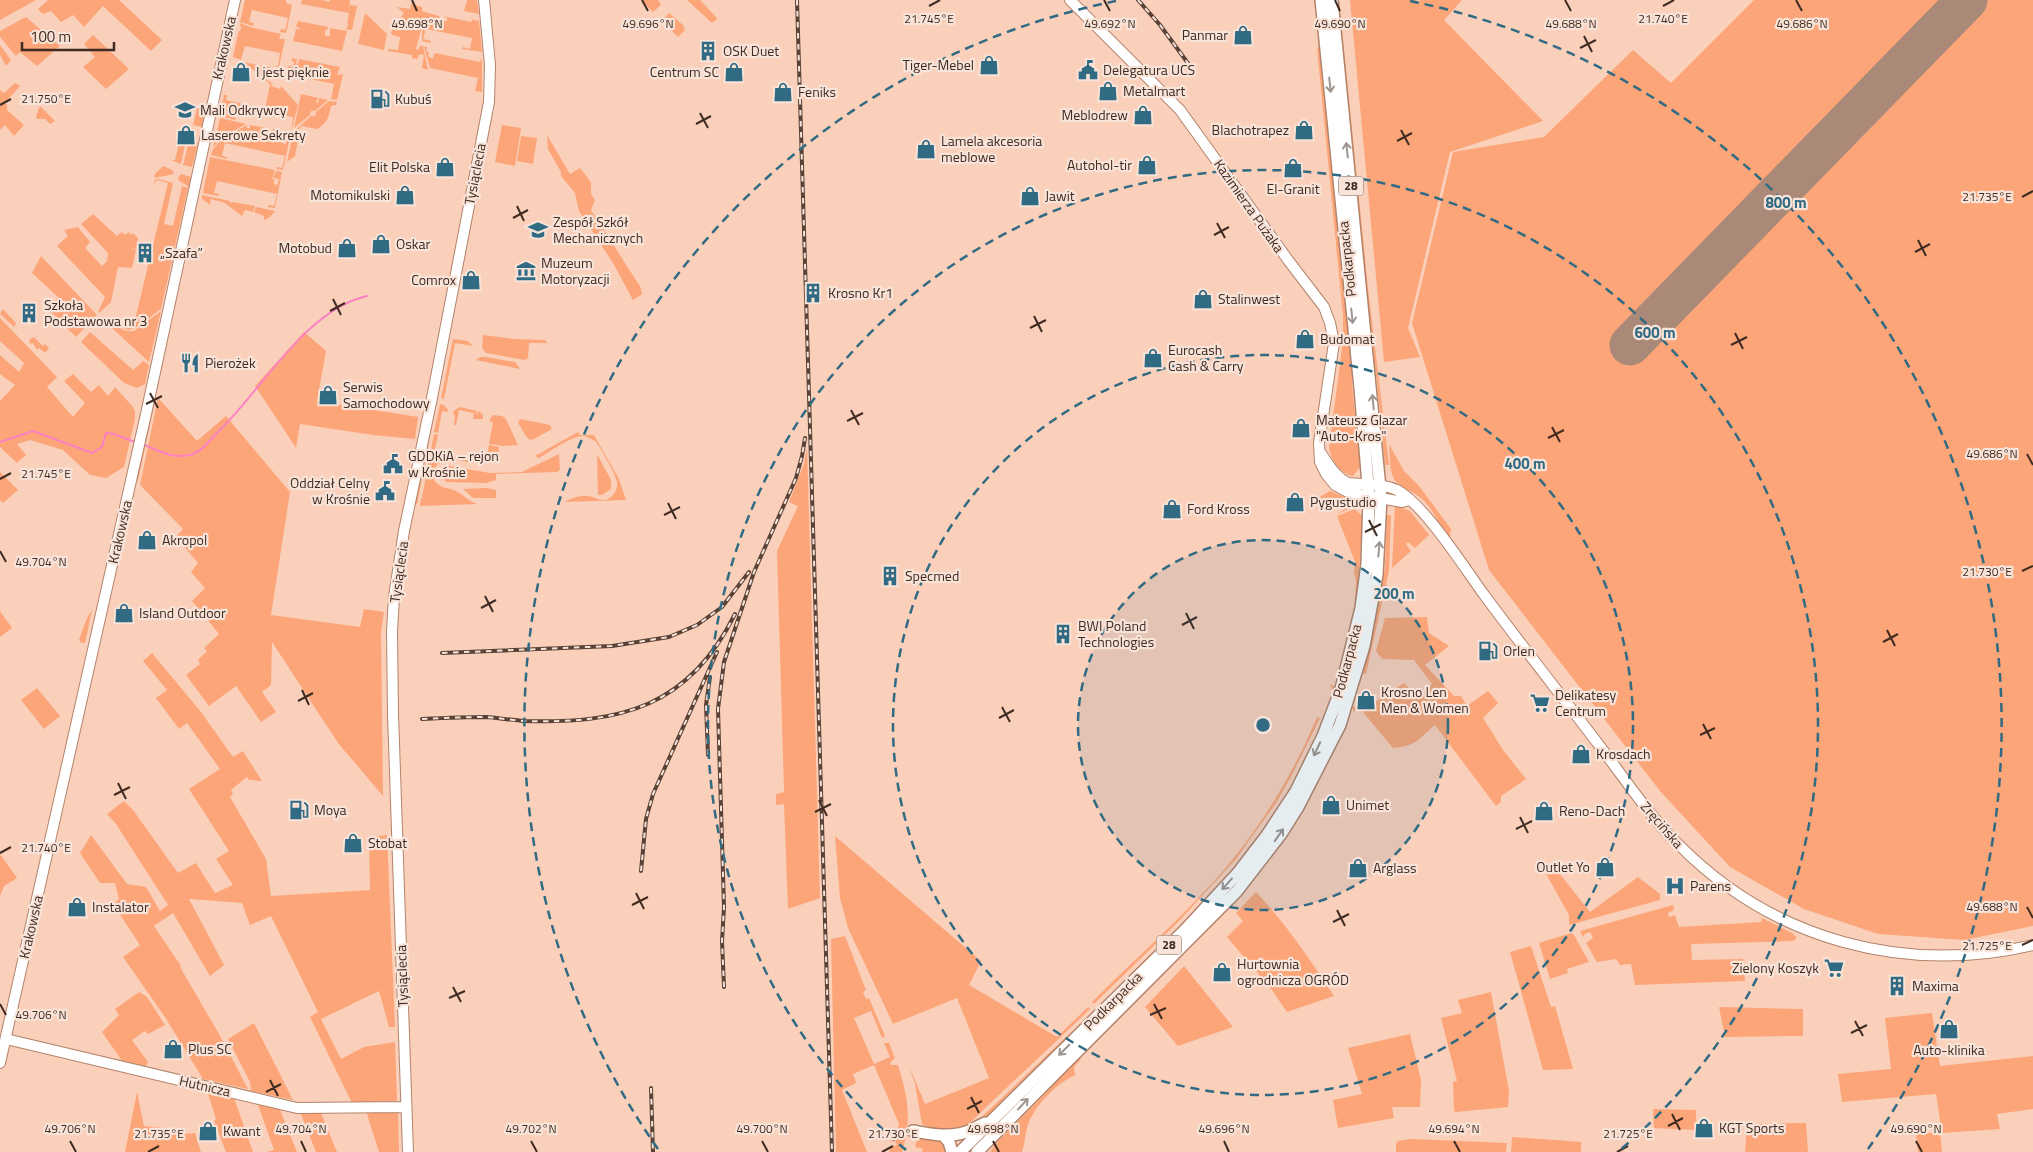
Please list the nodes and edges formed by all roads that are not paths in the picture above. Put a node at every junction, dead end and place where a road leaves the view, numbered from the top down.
1 (235, 0) edge
2 (484, 0) edge
3 (1070, 0) edge
4 (1321, 0) edge
5 (1332, 0) edge
6 (1320, 452) junction
7 (1368, 484) junction
8 (1380, 485) junction
9 (1369, 497) junction
10 (1381, 498) junction
11 (1410, 500) junction
12 (2033, 945) edge
13 (6, 1039) junction
14 (0, 1063) edge
15 (406, 1107) junction
16 (991, 1122) junction
17 (913, 1131) dead end
18 (944, 1135) junction
19 (990, 1139) junction
20 (408, 1152) edge
21 (952, 1152) edge
22 (960, 1152) edge
23 (977, 1152) edge
24 (986, 1152) edge

1 - 13 street, Krakowska
2 - 15 street, Tysiąclecia
3 - 6 street, Kazimierza Pużaka
4 -> 7 main road, Podkarpacka / 28
8 -> 5 main road, Podkarpacka / 28
6 - 7 street
6 - 9 street, Kazimierza Pużaka
7 - 8 street, Zręcińska
7 - 9 main road, Podkarpacka / 28
8 - 10 main road, Podkarpacka / 28
8 - 11 street, Zręcińska
9 - 10 street
9 -> 16 main road, Podkarpacka / 28
10 - 11 street
19 -> 10 main road, Podkarpacka / 28
11 - 12 street, Zręcińska
13 - 14 street, Krakowska
13 - 15 street, Hutnicza
15 - 20 street, Tysiąclecia
16 - 18 main road
16 - 22 main road, Podkarpacka / 28
17 - 18 main road
18 - 21 main road
19 - 23 main road, Podkarpacka / 28
19 - 24 main road

